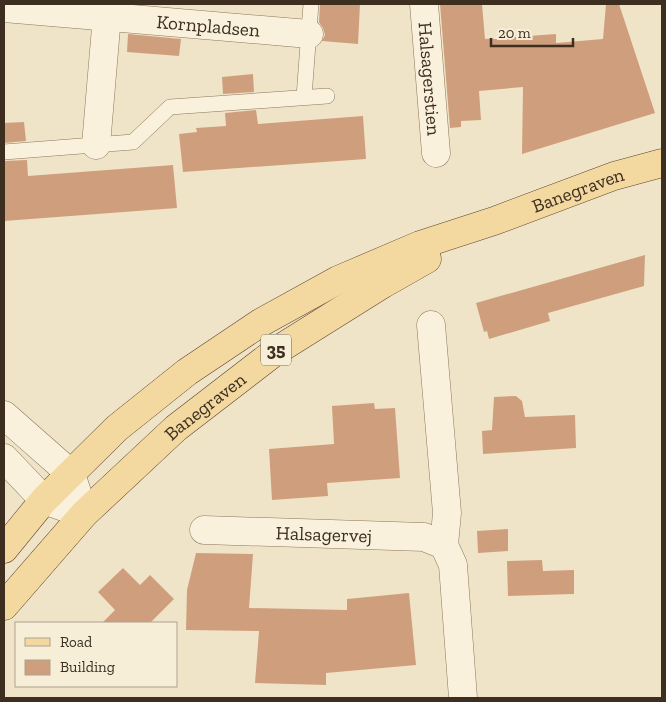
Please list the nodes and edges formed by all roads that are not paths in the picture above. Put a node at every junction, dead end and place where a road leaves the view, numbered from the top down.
1 (311, 4) edge
2 (424, 4) edge
3 (4, 8) edge
4 (108, 10) edge
5 (309, 34) junction
6 (327, 96) dead end
7 (304, 97) junction
8 (96, 145) junction
9 (4, 152) edge
10 (436, 153) dead end
11 (662, 163) edge
12 (494, 221) junction
13 (431, 325) dead end
14 (4, 415) edge
15 (4, 458) edge
16 (71, 474) junction
17 (44, 500) junction
18 (84, 514) junction
19 (204, 530) dead end
20 (444, 545) junction
21 (4, 549) edge
22 (4, 606) edge
23 (463, 698) edge

1 - 5 lane
2 - 10 street, Halsagerstien
3 - 4 street, Kornpladsen
4 - 5 street, Kornpladsen
4 - 8 street
5 - 7 lane
6 - 7 lane
7 - 8 lane
8 - 9 lane
11 - 12 main road, Banegraven / 35
12 - 16 main road, Banegraven / 35
12 - 18 main road, Banegraven / 35
13 - 20 street
14 - 16 street
15 - 17 street
16 - 17 main road, Banegraven / 35
16 - 18 street
17 - 18 street
17 - 21 main road, Banegraven / 35
18 - 22 main road, Banegraven / 35
19 - 20 street, Halsagervej
20 - 23 street

